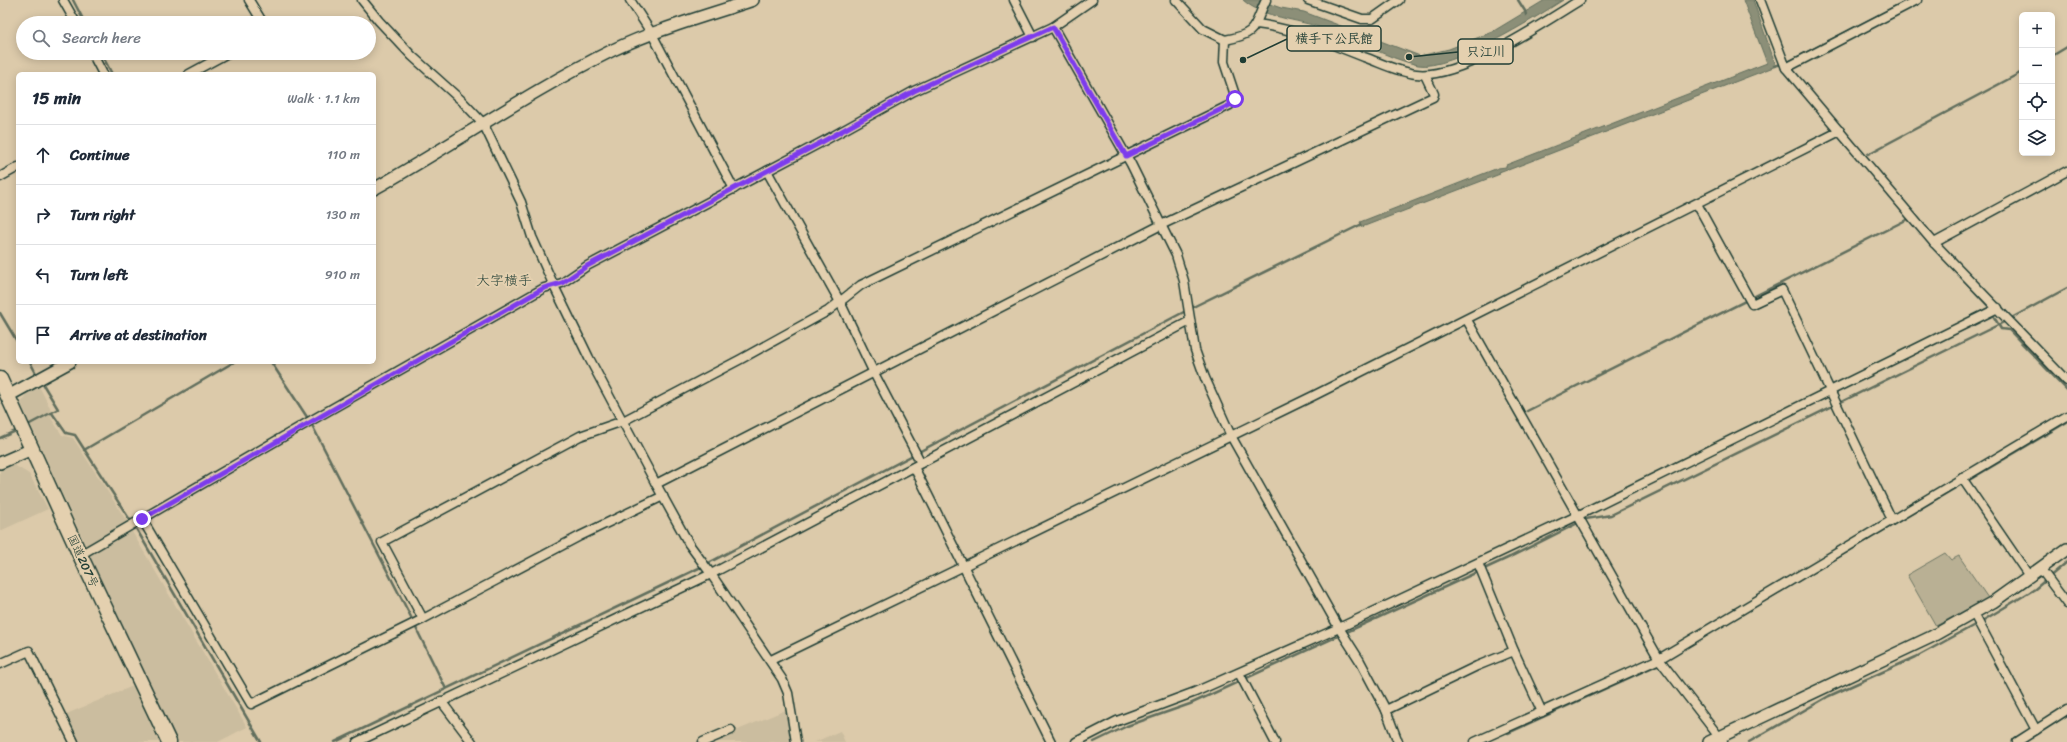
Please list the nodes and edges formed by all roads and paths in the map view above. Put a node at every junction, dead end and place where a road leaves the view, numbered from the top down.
1 (63, 0) edge
2 (249, 0) edge
3 (362, 0) edge
4 (630, 0) edge
5 (753, 0) edge
6 (1014, 0) edge
7 (1092, 0) edge
8 (1176, 0) edge
9 (1266, 0) edge
10 (1308, 0) edge
11 (1399, 0) edge
12 (1580, 0) edge
13 (1760, 0) edge
14 (1917, 0) edge
15 (72, 16) edge
16 (259, 16) edge
17 (375, 16) edge
18 (376, 17) edge
19 (1257, 24) junction
20 (1053, 27) junction
21 (652, 34) junction
22 (1033, 37) junction
23 (1225, 40) junction
24 (96, 60) edge
25 (215, 60) edge
26 (1784, 65) junction
27 (102, 72) edge
28 (192, 72) edge
29 (1425, 75) junction
30 (483, 123) junction
31 (1840, 131) junction
32 (1126, 156) junction
33 (16, 168) edge
34 (768, 171) junction
35 (2067, 171) edge
36 (0, 176) edge
37 (376, 189) edge
38 (734, 189) junction
39 (1697, 204) junction
40 (1161, 225) junction
41 (1934, 243) junction
42 (554, 286) junction
43 (840, 302) junction
44 (1998, 308) junction
45 (1190, 319) junction
46 (1467, 320) junction
47 (66, 364) edge
48 (874, 374) junction
49 (0, 379) edge
50 (2067, 381) edge
51 (1829, 392) junction
52 (8, 396) junction
53 (2067, 416) edge
54 (623, 421) junction
55 (1231, 436) junction
56 (32, 449) junction
57 (0, 463) edge
58 (918, 463) junction
59 (1962, 478) junction
60 (656, 484) junction
61 (663, 496) junction
62 (142, 519) junction
63 (1581, 520) junction
64 (1892, 520) junction
65 (2067, 549) edge
66 (80, 555) junction
67 (963, 565) junction
68 (1479, 565) junction
69 (707, 568) junction
70 (2045, 575) junction
71 (2029, 576) junction
72 (2067, 604) edge
73 (423, 619) junction
74 (1977, 620) junction
75 (1339, 628) junction
76 (1514, 652) junction
77 (1659, 659) junction
78 (771, 660) junction
79 (1, 661) edge
80 (1239, 673) junction
81 (441, 702) junction
82 (1386, 710) junction
83 (2067, 710) edge
84 (1542, 712) junction
85 (731, 730) dead end
86 (2036, 730) junction
87 (1721, 740) edge
88 (74, 742) edge
89 (169, 742) edge
90 (356, 742) edge
91 (472, 742) edge
92 (703, 742) edge
93 (796, 742) edge
94 (1051, 742) edge
95 (1076, 742) edge
96 (1275, 742) edge
97 (1398, 742) edge
98 (1475, 742) edge
99 (1709, 742) edge
100 (2017, 742) edge

1 - 15 street
2 - 16 street
3 - 17 street
4 - 21 street
5 - 21 street
6 - 22 street
7 - 20 street
8 - 23 street
9 - 19 street
10 - 11 street
12 - 29 street
13 - 26 street
14 - 26 street
18 - 30 street
19 - 23 street
19 - 29 street
20 - 22 street
20 - 32 street
21 - 30 street
21 - 38 street
22 - 34 street
23 - 32 street
24 - 27 street
25 - 28 street
26 - 31 street
29 - 40 street
30 - 37 street
30 - 42 street
31 - 39 street
31 - 41 street
32 - 40 street
32 - 43 street
33 - 36 street
34 - 38 street
34 - 43 street
35 - 41 street
38 - 42 street
39 - 46 street
39 - 51 street
40 - 45 street
40 - 48 street
41 - 44 street
42 - 54 street
42 - 62 street
43 - 48 street
43 - 54 street
44 - 50 street
44 - 51 street
45 - 55 street
45 - 58 street
46 - 55 street
46 - 63 street
47 - 52 street
48 - 58 street
48 - 60 street
49 - 52 highway, 国道207号
51 - 63 street
51 - 64 street
52 - 56 highway, 国道207号
53 - 59 street
54 - 60 street
54 - 73 street
55 - 67 street
55 - 75 street
56 - 57 street
56 - 66 highway, 国道207号
58 - 67 street
58 - 69 street
59 - 64 street
59 - 71 street
60 - 61 street
61 - 69 street
61 - 73 street
62 - 66 street
62 - 73 street
63 - 68 street
63 - 77 street
64 - 77 street
65 - 70 street
66 - 89 highway, 国道207号
67 - 78 street
67 - 94 street
68 - 75 street
68 - 76 street
69 - 78 street
69 - 81 street
70 - 71 street
70 - 72 street
71 - 74 street
74 - 86 street
74 - 87 street
75 - 80 street
75 - 82 street
76 - 82 street
76 - 84 street
77 - 84 street
77 - 87 street
78 - 93 street
79 - 88 street
80 - 95 street
80 - 96 street
81 - 90 street
81 - 91 street
82 - 97 street
83 - 86 street
84 - 98 street
85 - 92 street
86 - 100 street
87 - 99 street

